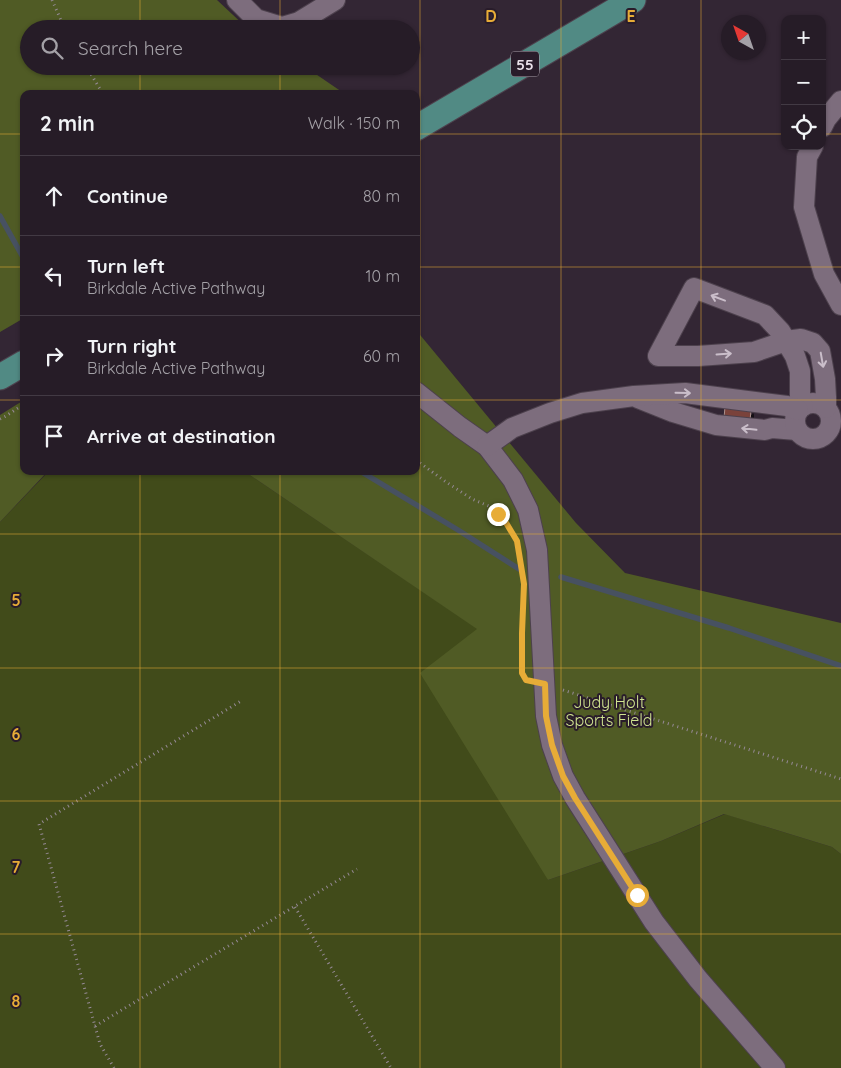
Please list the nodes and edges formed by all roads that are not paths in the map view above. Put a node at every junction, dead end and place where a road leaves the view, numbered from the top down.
1 (237, 0) edge
2 (335, 0) edge
3 (633, 0) edge
4 (259, 20) edge
5 (302, 20) edge
6 (841, 101) edge
7 (826, 119) edge
8 (420, 126) edge
9 (810, 150) edge
10 (841, 305) edge
11 (786, 341) junction
12 (20, 365) edge
13 (0, 377) edge
14 (420, 395) edge
15 (634, 396) junction
16 (799, 415) junction
17 (833, 417) edge
18 (487, 446) junction
19 (775, 1068) edge

1 - 4 street
2 - 5 street
3 - 8 main road, 55
6 - 7 street
9 - 10 street
11 -> 11 street
11 - 16 street
11 -> 17 street
12 - 13 main road
14 - 18 street
15 -> 16 street
16 -> 15 street
15 - 18 street
16 - 17 street
16 - 17 street
18 - 19 street

